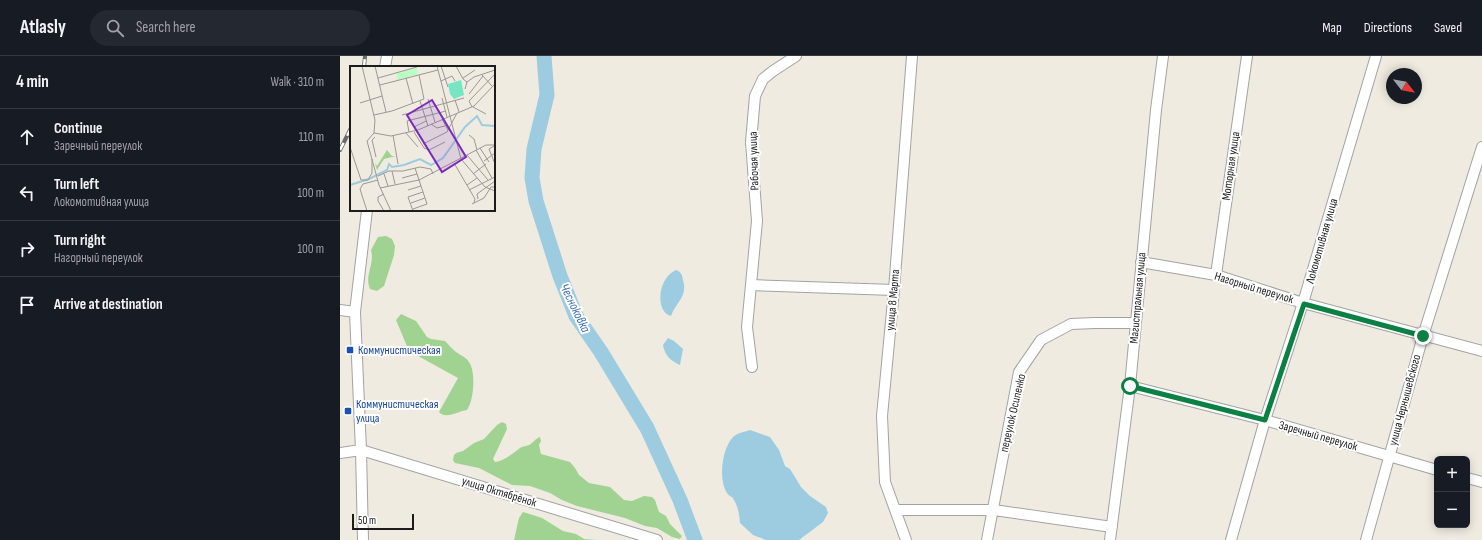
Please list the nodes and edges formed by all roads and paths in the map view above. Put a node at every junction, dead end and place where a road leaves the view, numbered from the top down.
1 (386, 56) edge
2 (796, 56) edge
3 (912, 56) edge
4 (1163, 56) edge
5 (1246, 56) edge
6 (1376, 56) edge
7 (385, 66) edge
8 (1482, 147) edge
9 (367, 211) edge
10 (1141, 262) junction
11 (1216, 275) junction
12 (751, 285) junction
13 (894, 290) junction
14 (1304, 304) junction
15 (340, 310) edge
16 (355, 312) junction
17 (1136, 323) junction
18 (1423, 336) junction
19 (1482, 351) edge
20 (752, 367) dead end
21 (1130, 386) junction
22 (1265, 420) junction
23 (361, 450) junction
24 (340, 453) edge
25 (1390, 456) junction
26 (1434, 469) edge
27 (1470, 479) edge
28 (1482, 482) edge
29 (896, 510) junction
30 (994, 510) junction
31 (1112, 527) junction
32 (363, 540) edge
33 (657, 540) edge
34 (906, 540) edge
35 (987, 540) edge
36 (1110, 540) edge
37 (1231, 540) edge
38 (1366, 540) edge

1 - 7 street
2 - 12 street, Рабочая улица
3 - 13 street, улица 8 Марта
4 - 10 street, Магистральная улица
5 - 11 street, Моторная улица
6 - 14 street, Локомотивная улица
8 - 18 street, улица Чернышевского
9 - 16 street
10 - 11 street, Нагорный переулок
10 - 17 street, Магистральная улица
11 - 14 street, Нагорный переулок
12 - 13 street
12 - 20 street, Рабочая улица
13 - 29 street, улица 8 Марта
14 - 18 street, Нагорный переулок
14 - 22 street, Локомотивная улица
15 - 16 street
16 - 23 street
17 - 21 street, Магистральная улица
17 - 30 street, переулок Осипенко
18 - 19 street, Нагорный переулок
18 - 25 street, улица Чернышевского
21 - 22 street, Заречный переулок
21 - 31 street, Магистральная улица
22 - 25 street, Заречный переулок
22 - 37 street, Локомотивная улица
23 - 24 street, улица Октябрёнок
23 - 32 street
23 - 33 street, улица Октябрёнок
25 - 26 street, Заречный переулок
25 - 38 street, улица Чернышевского
27 - 28 street
29 - 30 street
29 - 34 street, улица 8 Марта
30 - 31 street
30 - 35 street, переулок Осипенко
31 - 36 street, Магистральная улица

